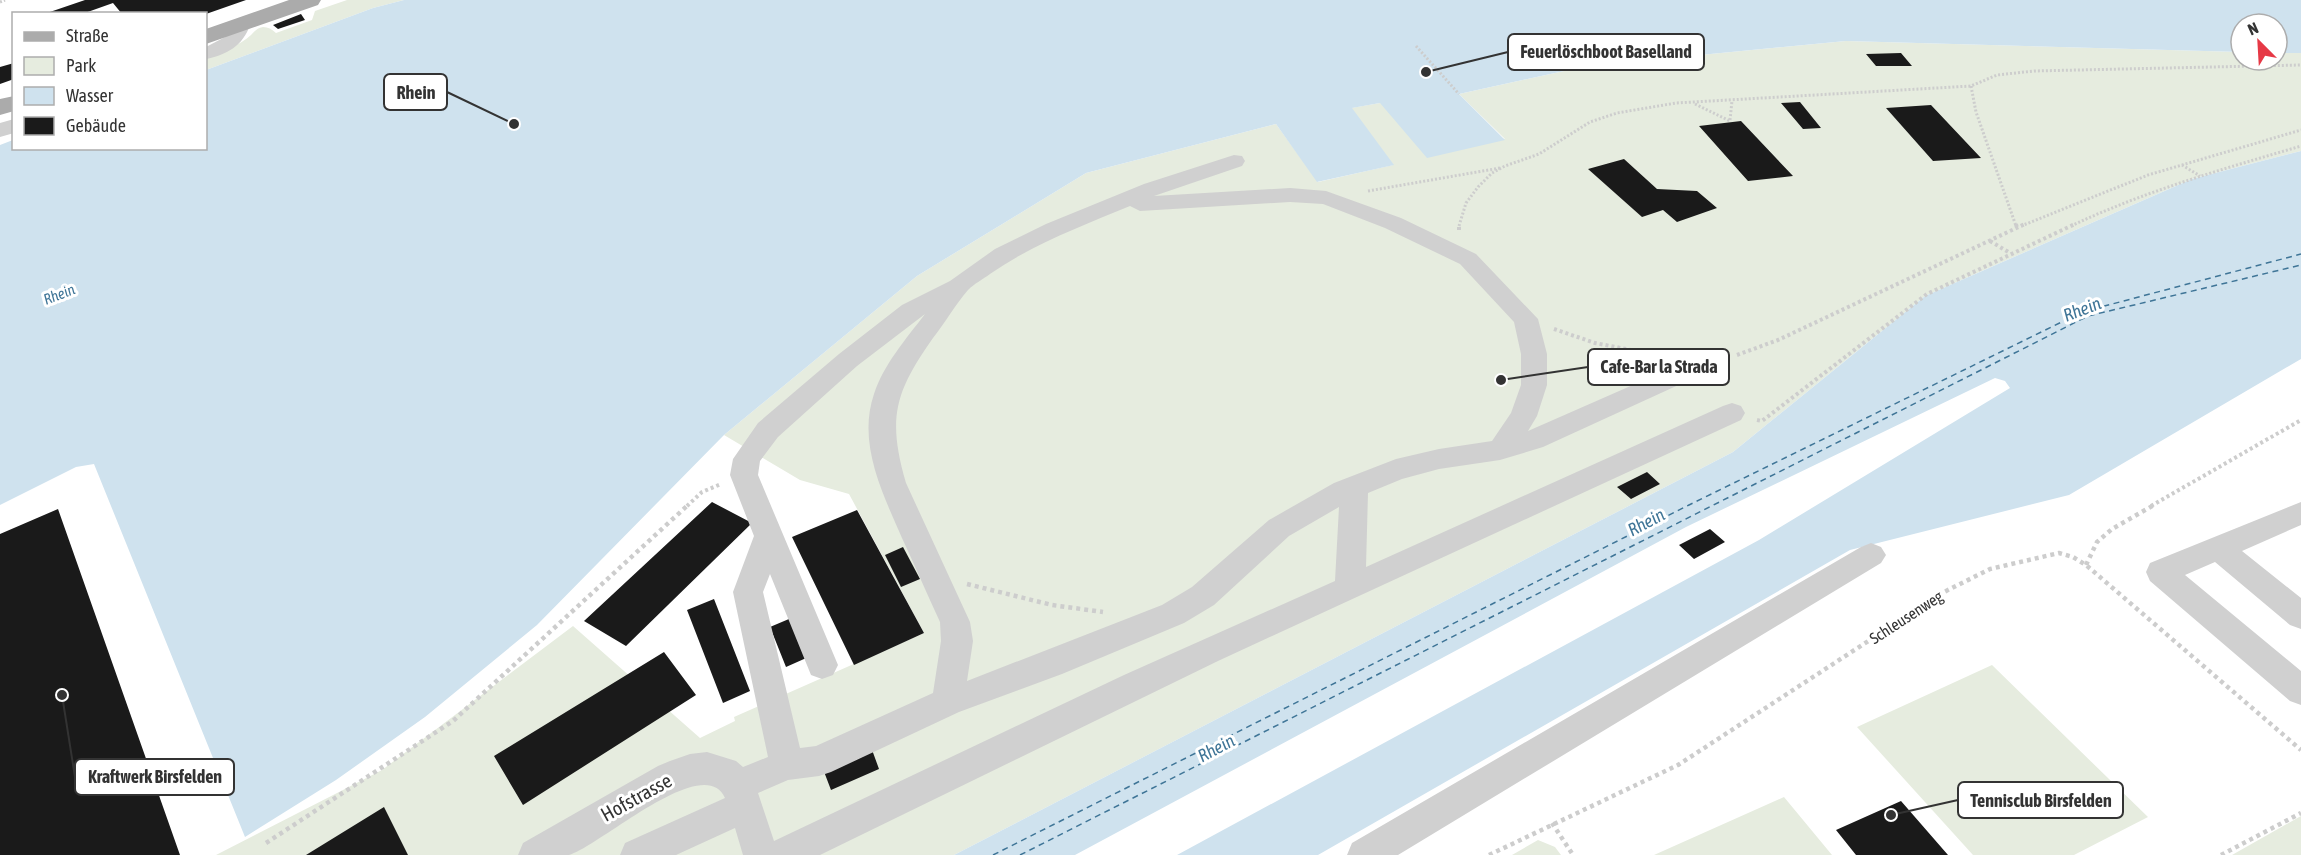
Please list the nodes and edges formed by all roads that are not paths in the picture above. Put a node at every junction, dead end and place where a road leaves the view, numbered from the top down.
1 (310, 0) edge
2 (240, 25) junction
3 (207, 37) edge
4 (207, 53) edge
5 (1234, 161) dead end
6 (1109, 207) junction
7 (961, 283) junction
8 (1713, 363) road end
9 (1732, 413) road end
10 (1500, 450) junction
11 (1354, 487) junction
12 (2300, 515) edge
13 (769, 536) junction
14 (2218, 548) junction
15 (1871, 555) dead end
16 (1350, 588) junction
17 (2301, 616) edge
18 (822, 665) dead end
19 (2301, 691) edge
20 (948, 702) junction
21 (787, 765) junction
22 (743, 801) junction
23 (536, 855) edge
24 (638, 855) edge
25 (761, 855) edge
26 (782, 855) edge
27 (1365, 855) edge

1 - 2 main road
2 - 3 main road
2 - 4 lane
5 - 6 lane
6 - 7 lane
6 - 10 lane
7 - 13 lane
7 - 20 lane
8 - 10 lane
9 - 16 lane
10 - 11 lane
11 - 16 lane
11 - 20 lane
12 - 14 lane
13 - 18 lane
13 - 21 lane
14 - 17 lane
14 - 19 lane
15 - 27 lane
16 - 26 lane
20 - 21 lane
21 - 22 lane
22 - 23 lane, Hofstrasse
22 - 24 lane
22 - 25 lane

